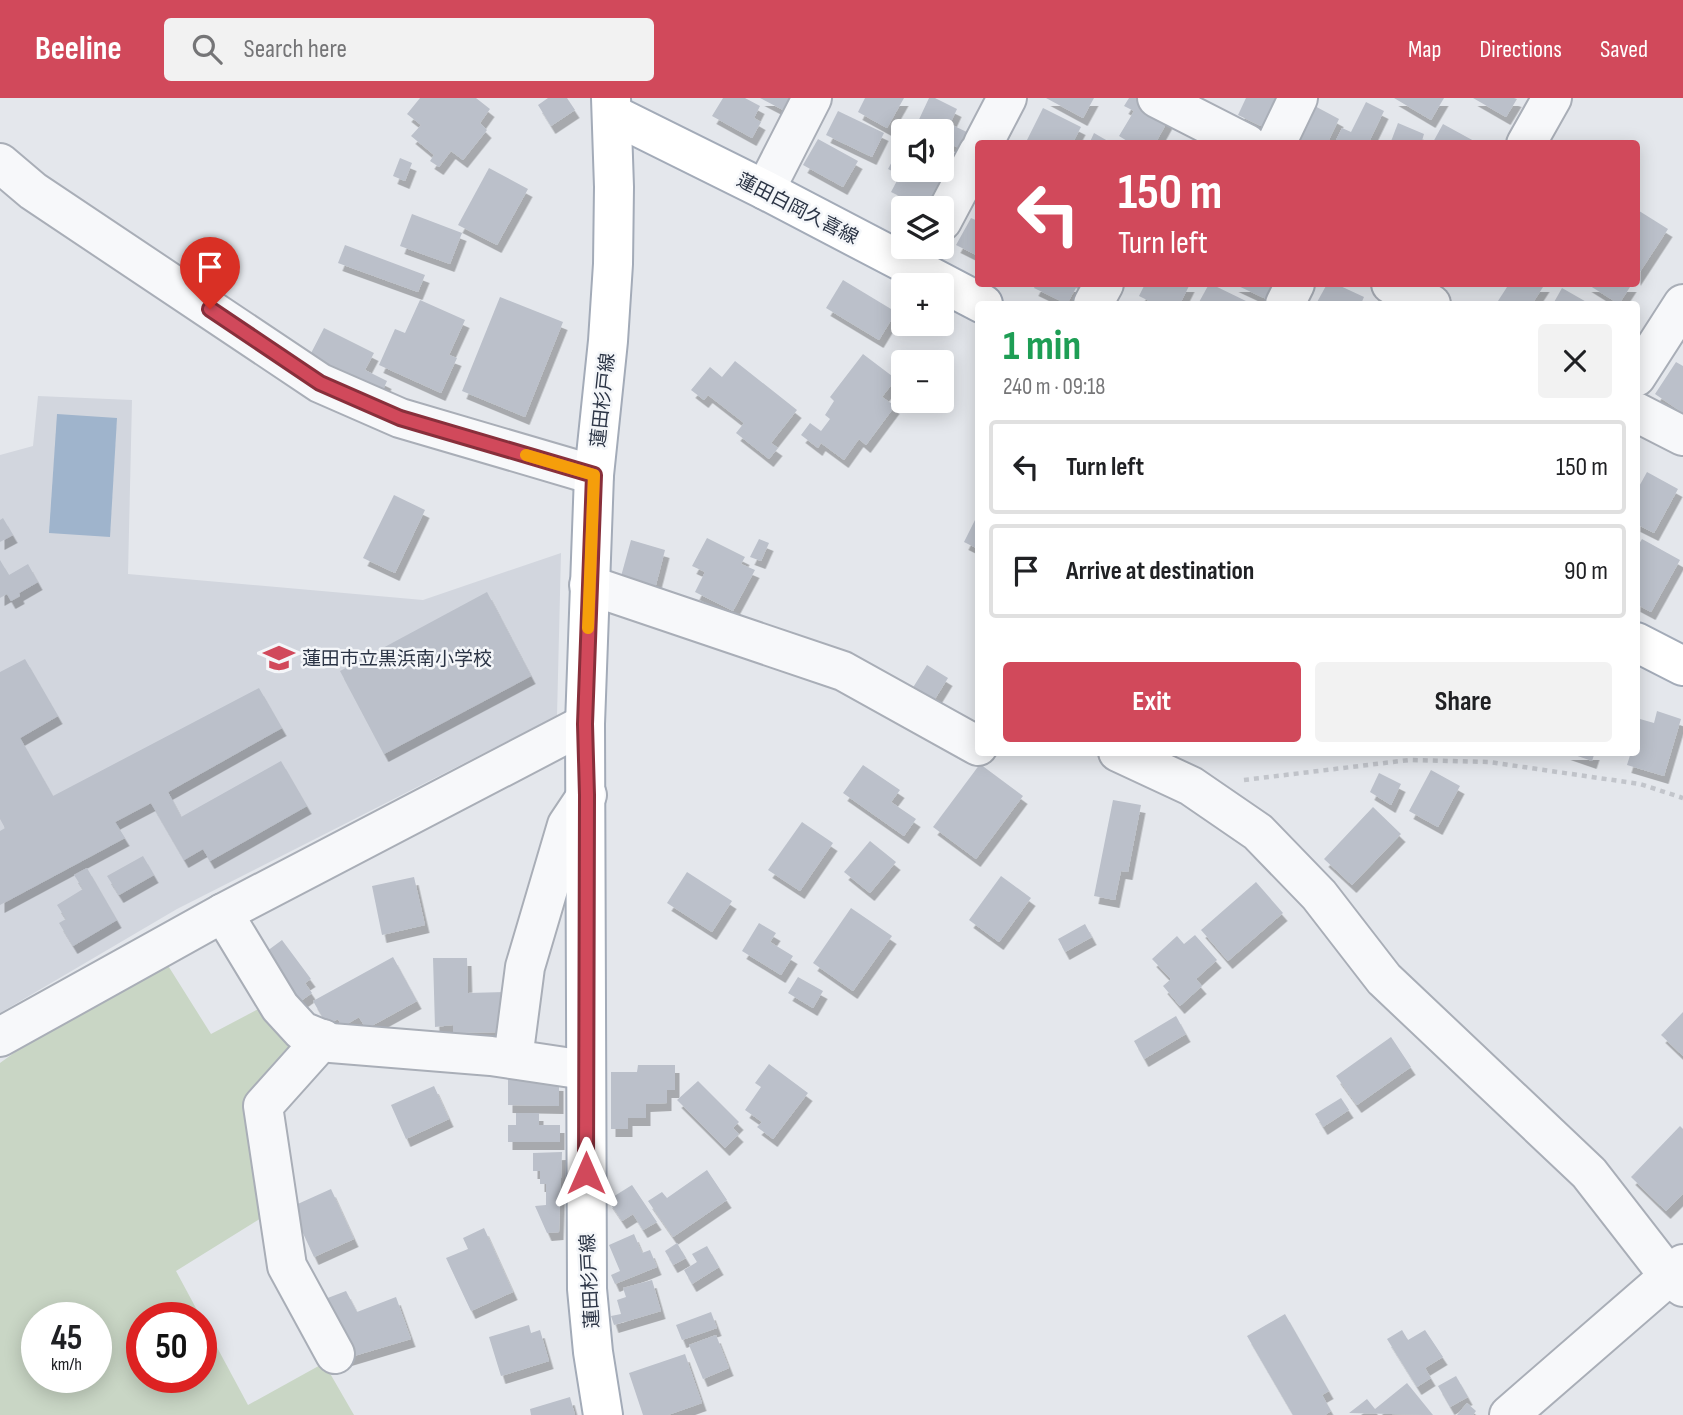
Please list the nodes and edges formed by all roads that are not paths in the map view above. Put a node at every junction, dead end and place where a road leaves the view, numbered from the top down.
1 (812, 98) edge
2 (1007, 98) edge
3 (1157, 98) edge
4 (1298, 98) edge
5 (1552, 98) edge
6 (611, 106) edge
7 (1187, 130) edge
8 (985, 140) edge
9 (1230, 140) edge
10 (1278, 140) edge
11 (1528, 140) edge
12 (975, 159) edge
13 (0, 163) edge
14 (765, 190) junction
15 (954, 198) edge
16 (891, 245) edge
17 (923, 259) edge
18 (1397, 287) edge
19 (980, 301) edge
20 (1426, 301) edge
21 (1683, 304) edge
22 (1640, 371) edge
23 (1640, 414) edge
24 (1683, 436) edge
25 (594, 475) junction
26 (589, 585) junction
27 (1640, 644) edge
28 (1683, 666) edge
29 (585, 724) junction
30 (975, 744) edge
31 (1127, 756) edge
32 (587, 795) junction
33 (223, 913) junction
34 (0, 1037) edge
35 (323, 1039) junction
36 (513, 1059) junction
37 (585, 1070) junction
38 (1678, 1276) edge
39 (335, 1354) dead end
40 (603, 1415) edge
41 (1509, 1415) edge

1 - 14 street
2 - 8 street
3 - 7 street
4 - 10 street
5 - 11 street
6 - 14 main road, 蓮田白岡久喜線
6 - 25 main road, 蓮田杉戸線
7 - 9 street
12 - 15 street
13 - 25 street
14 - 16 main road, 蓮田白岡久喜線
17 - 19 main road, 蓮田白岡久喜線
18 - 20 street
21 - 22 street
23 - 24 street
25 - 26 main road, 蓮田杉戸線
26 - 29 main road, 蓮田杉戸線
26 - 30 street
27 - 28 main road
29 - 32 main road, 蓮田杉戸線
29 - 33 street
31 - 38 street
32 - 36 street
32 - 37 main road, 蓮田杉戸線
33 - 34 street
33 - 35 street
35 - 36 street
35 - 39 street
36 - 37 street
37 - 40 main road, 蓮田杉戸線
38 - 41 street

